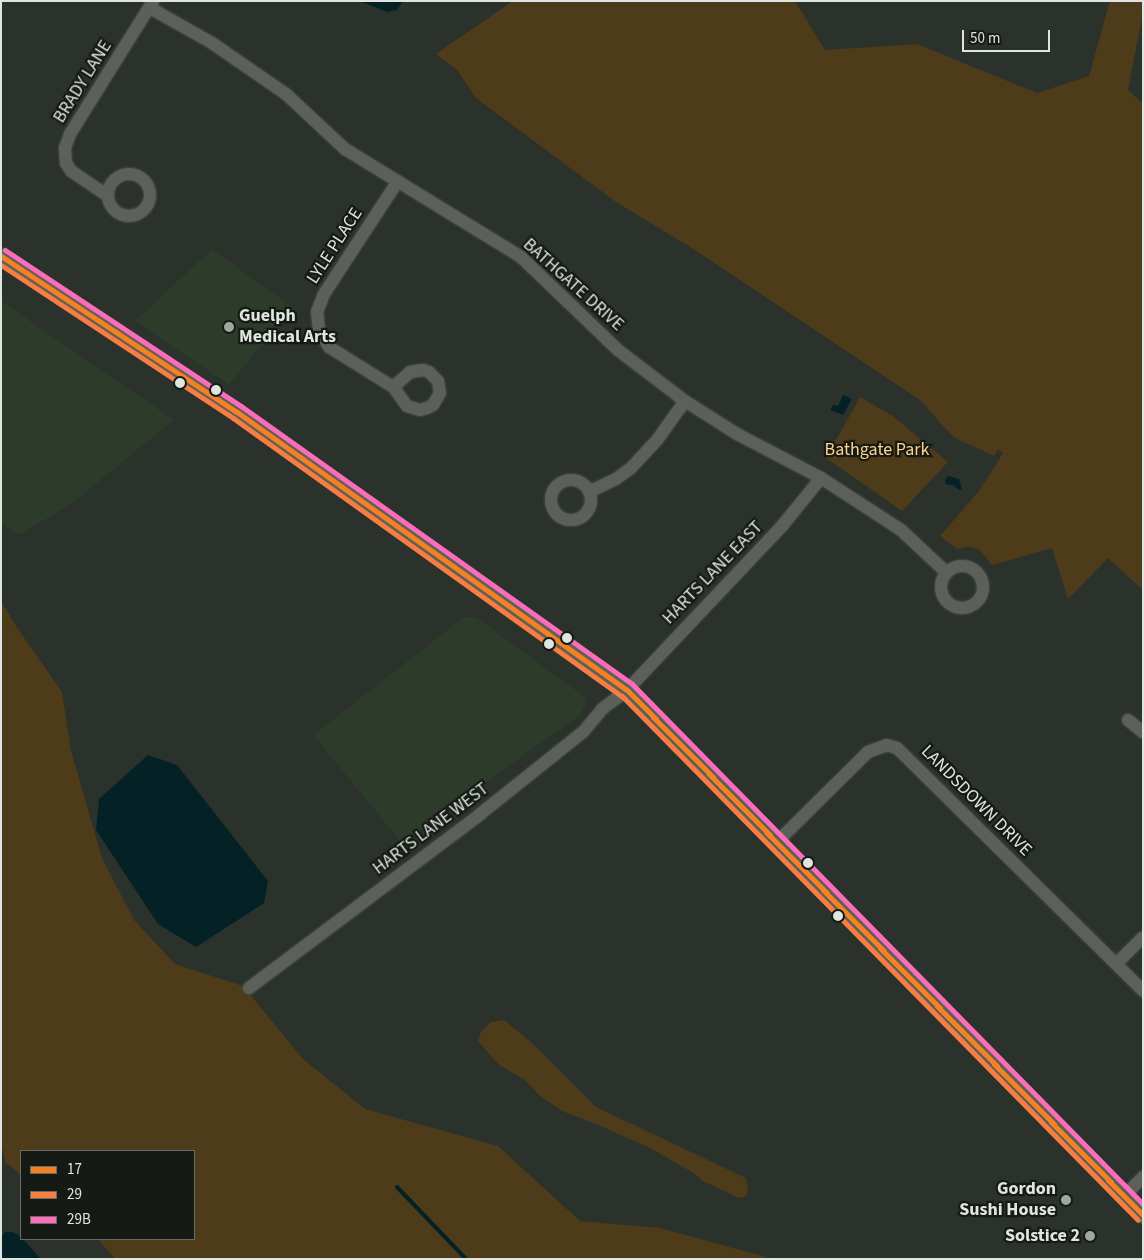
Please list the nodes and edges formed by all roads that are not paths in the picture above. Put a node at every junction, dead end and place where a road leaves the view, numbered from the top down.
1 (151, 5) edge
2 (398, 181) junction
3 (108, 196) dead end
4 (1, 256) edge
5 (393, 387) dead end
6 (685, 401) junction
7 (821, 478) junction
8 (589, 492) dead end
9 (946, 572) dead end
10 (626, 690) junction
11 (1128, 720) dead end
12 (1143, 732) edge
13 (777, 842) junction
14 (1143, 937) edge
15 (1116, 964) junction
16 (249, 988) dead end
17 (1143, 991) edge
18 (1143, 1177) edge
19 (1124, 1196) junction
20 (1143, 1215) edge

1 - 2 street, BATHGATE DRIVE
1 - 3 street, BRADY LANE
2 - 5 street, LYLE PLACE
2 - 6 street, BATHGATE DRIVE
4 - 10 main road
6 - 7 street, BATHGATE DRIVE
6 - 8 street
7 - 9 street, BATHGATE DRIVE
7 - 10 street, HARTS LANE EAST
10 - 13 main road
10 - 16 street, HARTS LANE WEST
11 - 12 street
13 - 15 street, LANDSDOWN DRIVE
13 - 19 main road
14 - 15 street
15 - 17 street, LANDSDOWN DRIVE
18 - 19 street
19 - 20 main road

